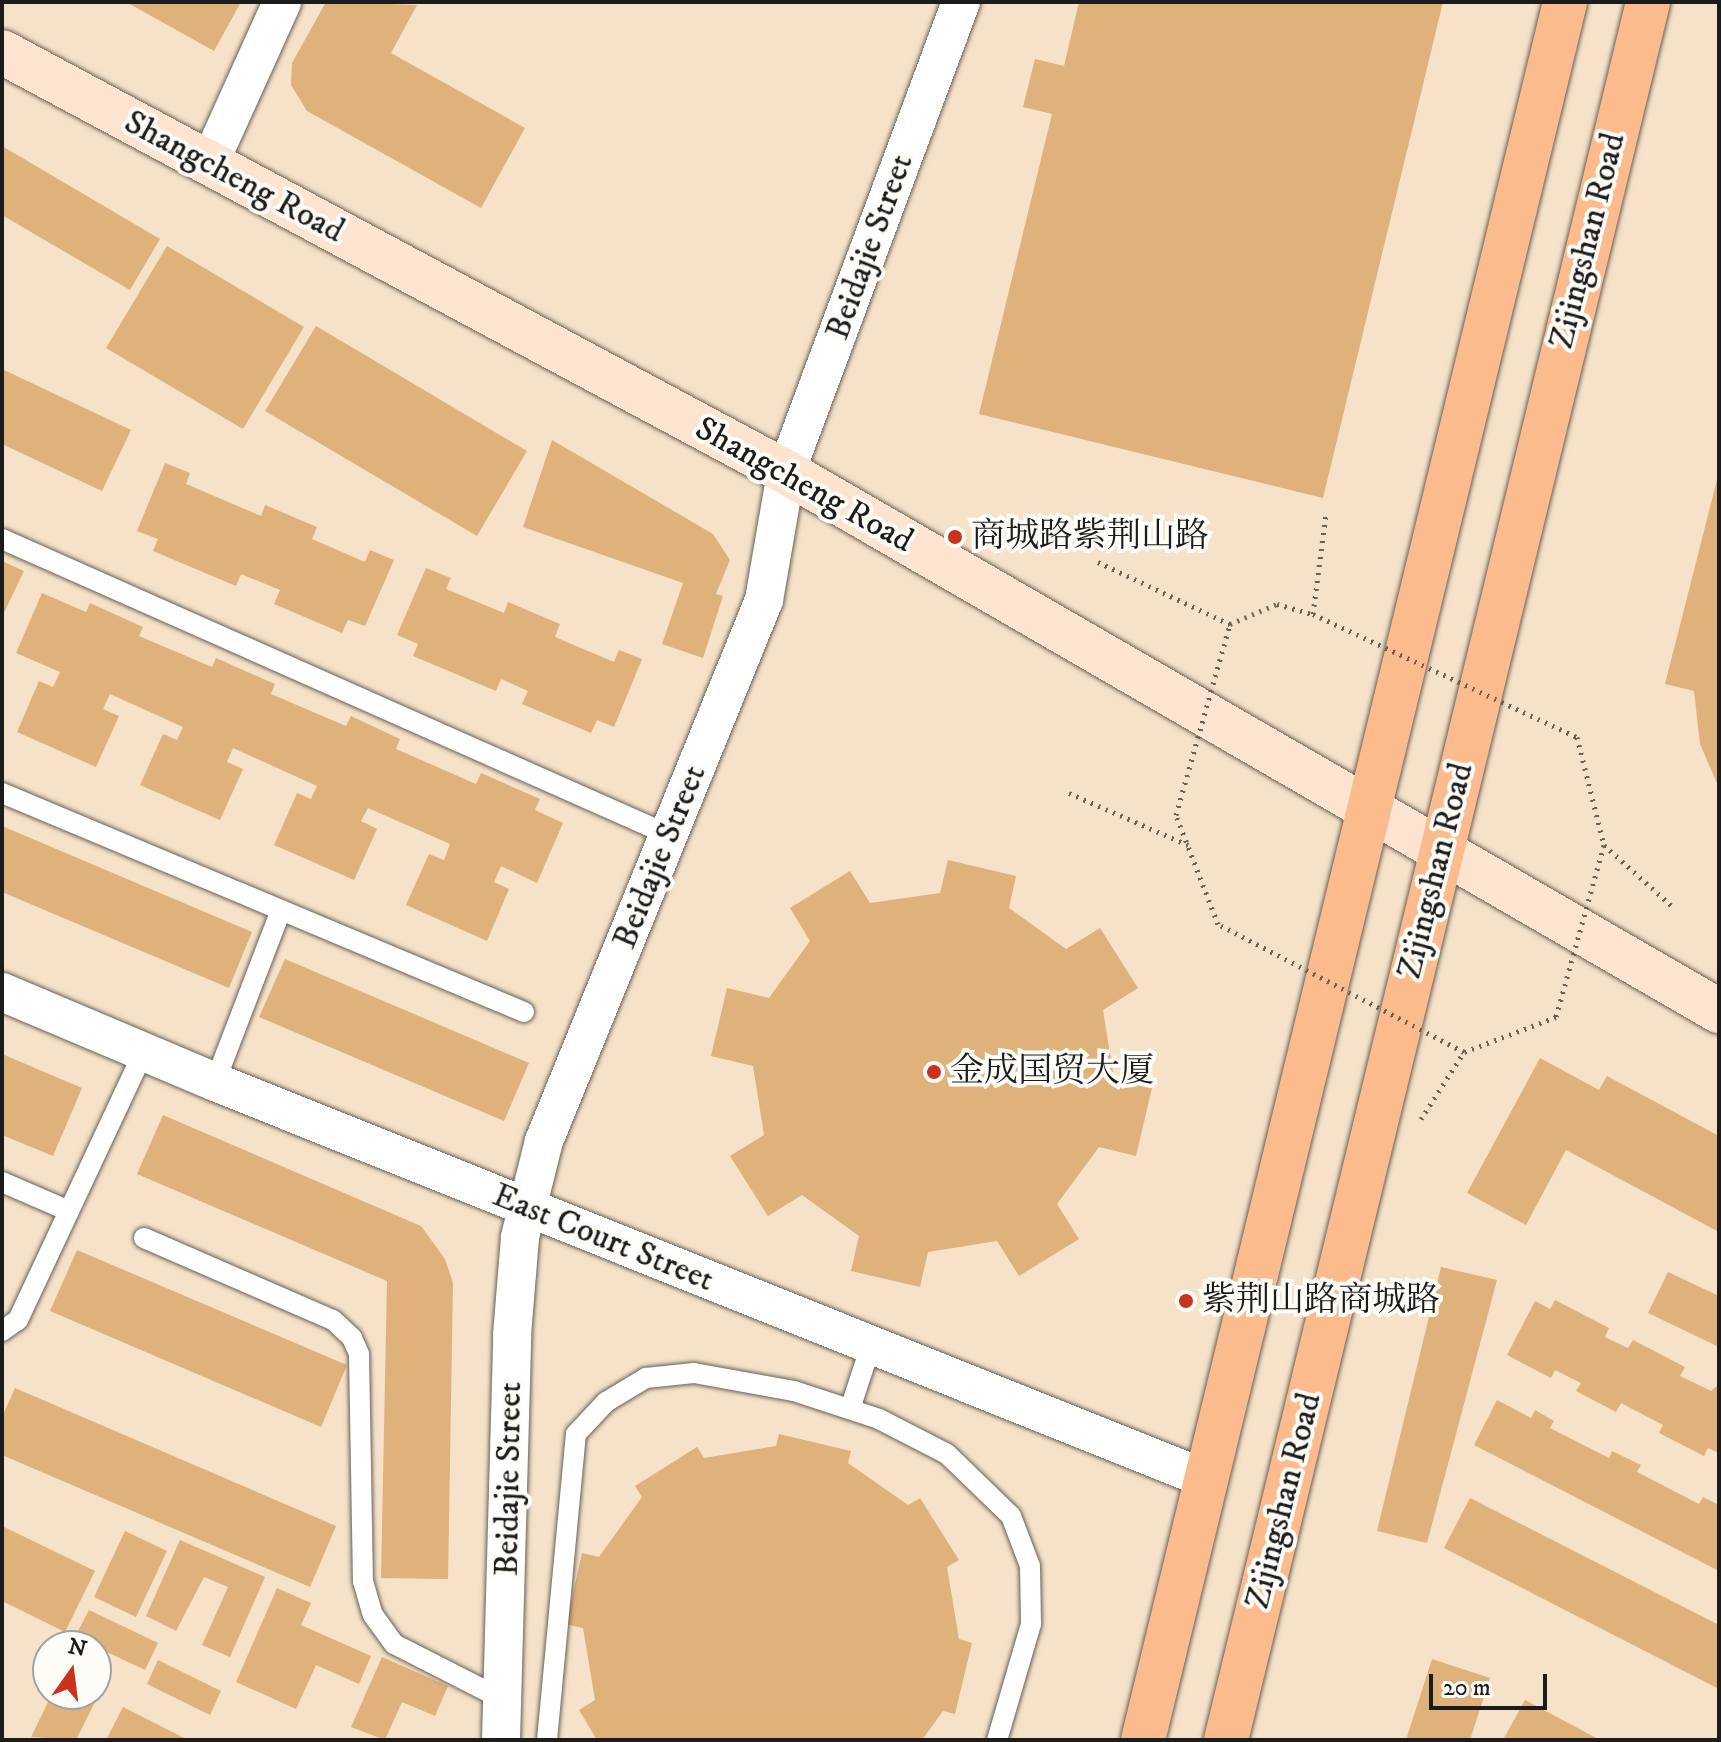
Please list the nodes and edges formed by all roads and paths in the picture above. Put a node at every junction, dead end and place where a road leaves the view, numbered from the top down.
1 (282, 2) edge
2 (961, 2) edge
3 (1565, 2) edge
4 (1648, 2) edge
5 (2, 52) edge
6 (209, 164) junction
7 (786, 472) junction
8 (1326, 514) dead end
9 (2, 539) edge
10 (1098, 562) dead end
11 (1313, 614) junction
12 (1230, 624) junction
13 (2, 793) edge
14 (1069, 793) dead end
15 (1368, 809) junction
16 (669, 835) junction
17 (1188, 845) junction
18 (1604, 845) junction
19 (1441, 850) junction
20 (1673, 907) dead end
21 (281, 910) junction
22 (2, 992) edge
23 (1719, 1011) edge
24 (524, 1012) dead end
25 (1464, 1052) junction
26 (143, 1053) junction
27 (215, 1082) junction
28 (1412, 1132) dead end
29 (2, 1182) edge
30 (528, 1208) junction
31 (69, 1211) junction
32 (144, 1238) dead end
33 (2, 1331) edge
34 (871, 1345) junction
35 (850, 1409) junction
36 (1206, 1479) junction
37 (504, 1700) junction
38 (501, 1740) edge
39 (547, 1740) edge
40 (997, 1740) edge
41 (1143, 1740) edge
42 (1226, 1740) edge

1 - 6 street
2 - 7 street, Beidajie Street
3 - 15 main road
4 - 19 main road, Zijingshan Road
5 - 6 street, Shangcheng Road
6 - 7 street, Shangcheng Road
7 - 15 street, Shangcheng Road
7 - 16 street, Beidajie Street
8 - 11 path
9 - 16 lane
10 - 12 path
11 - 12 path, bridge
11 - 18 path, bridge
12 - 17 path, bridge
13 - 21 lane
14 - 17 path
15 - 19 street, Shangcheng Road
15 - 36 main road
16 - 30 street, Beidajie Street
17 - 25 path, bridge
18 - 20 path
18 - 25 path, bridge
19 - 23 street, Shangcheng Road
19 - 42 main road, Zijingshan Road
21 - 24 lane
21 - 27 lane
22 - 26 street, East Court Street
25 - 28 path
26 - 27 street, East Court Street
26 - 31 lane
27 - 30 street, East Court Street
29 - 31 lane
30 - 34 street, East Court Street
30 - 37 street, Beidajie Street
31 - 33 lane
32 - 37 lane
34 - 35 lane
34 - 36 street, East Court Street
35 - 39 lane
35 - 40 lane
36 - 41 main road
37 - 38 street, Beidajie Street

